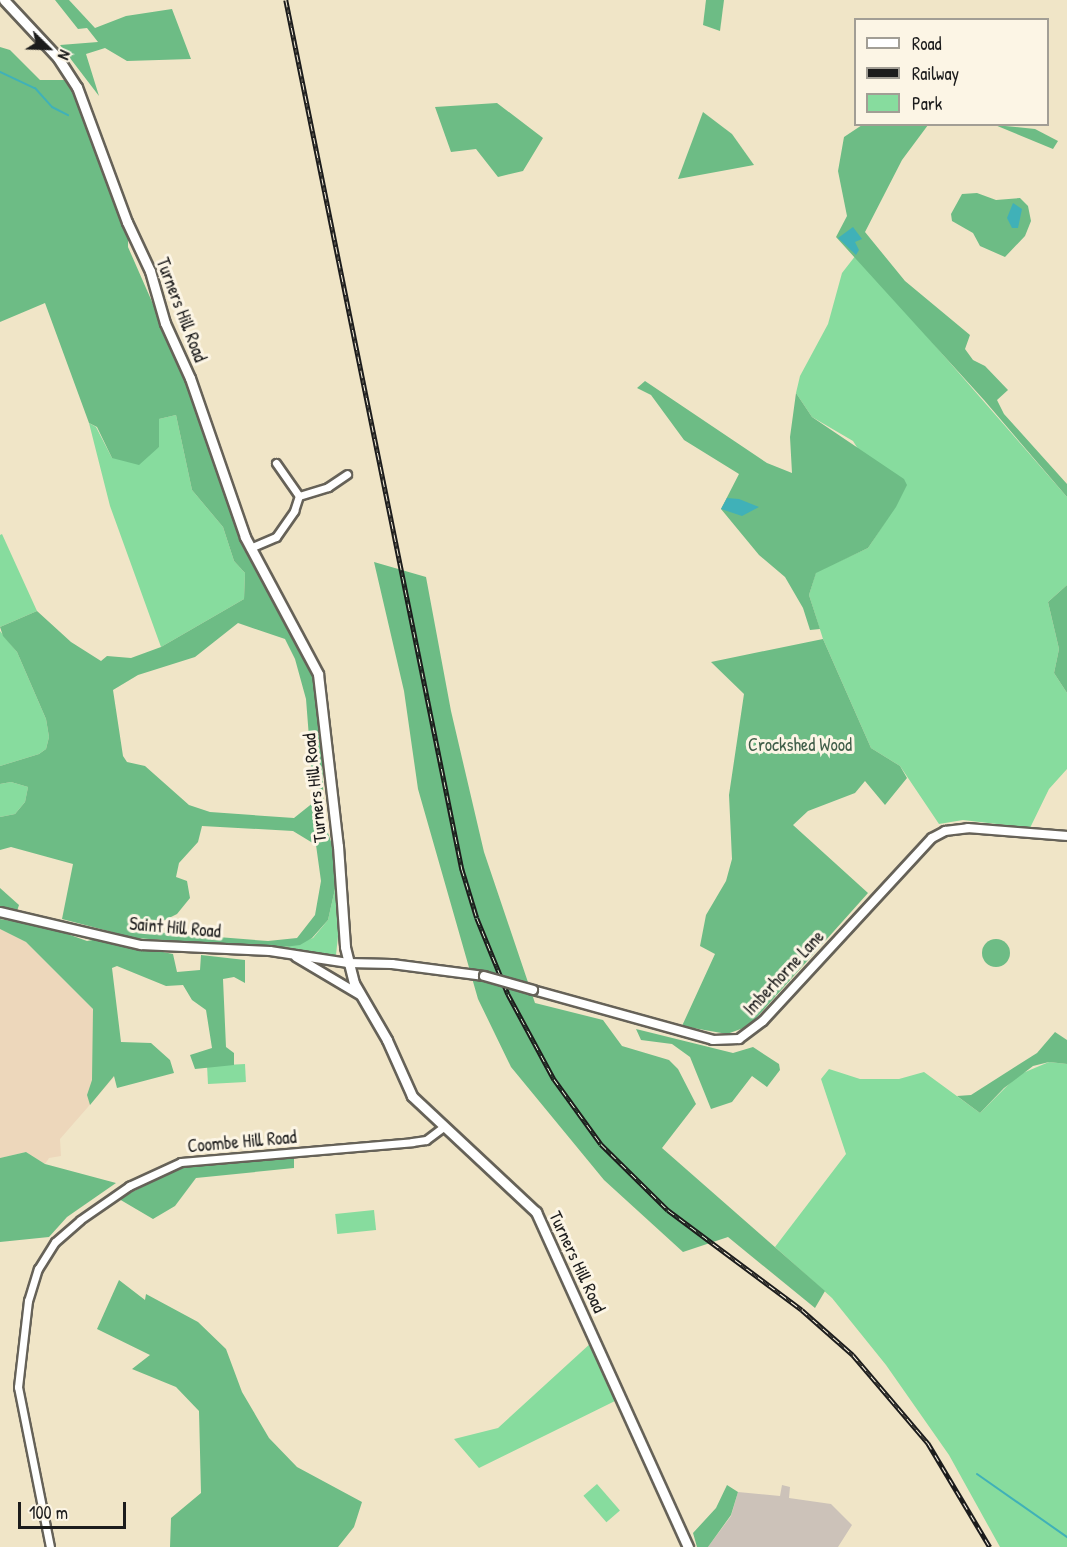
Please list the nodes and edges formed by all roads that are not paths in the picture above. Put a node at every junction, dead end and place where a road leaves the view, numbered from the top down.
1 (4, 0) edge
2 (276, 463) dead end
3 (347, 474) dead end
4 (299, 496) junction
5 (250, 548) junction
6 (1067, 836) edge
7 (0, 912) edge
8 (292, 954) junction
9 (348, 963) junction
10 (360, 994) junction
11 (443, 1127) junction
12 (50, 1547) edge
13 (688, 1547) edge

1 - 5 main road, Turners Hill Road
2 - 4 street
3 - 4 street
4 - 5 street
5 - 9 main road, Turners Hill Road
6 - 9 street, Imberhorne Lane, bridge
7 - 8 street, Saint Hill Road
8 - 9 street, Saint Hill Road
8 - 10 street
9 - 10 main road, Turners Hill Road
10 - 11 main road, Turners Hill Road
11 - 12 street, Coombe Hill Road
11 - 13 main road, Turners Hill Road

